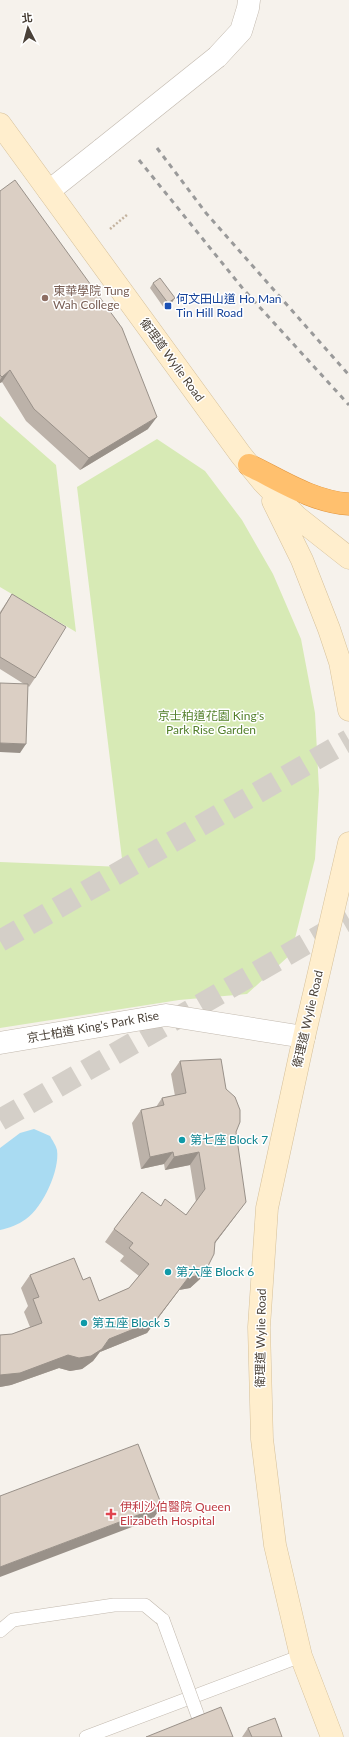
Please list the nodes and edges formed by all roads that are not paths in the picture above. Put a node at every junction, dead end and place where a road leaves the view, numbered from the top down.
1 (249, 0) edge
2 (0, 124) edge
3 (49, 191) junction
4 (249, 465) junction
5 (263, 482) junction
6 (349, 504) edge
7 (349, 558) edge
8 (349, 710) edge
9 (349, 843) edge
10 (304, 1037) junction
11 (0, 1043) edge
12 (0, 1631) edge
13 (301, 1656) junction
14 (202, 1730) edge
15 (86, 1737) edge
16 (332, 1737) edge

1 - 3 street, bridge
2 - 3 street, 衛理道 Wylie Road
3 - 4 street, 衛理道 Wylie Road
4 - 5 street, 衛理道 Wylie Road
4 - 6 highway
5 - 7 street, 衛理道 Wylie Road
5 - 8 street
9 - 10 street, 衛理道 Wylie Road
10 - 11 street, 京士柏道 King's Park Rise
10 - 13 street, 衛理道 Wylie Road
12 - 14 lane, bridge
13 - 15 lane
13 - 16 street, 衛理道 Wylie Road

